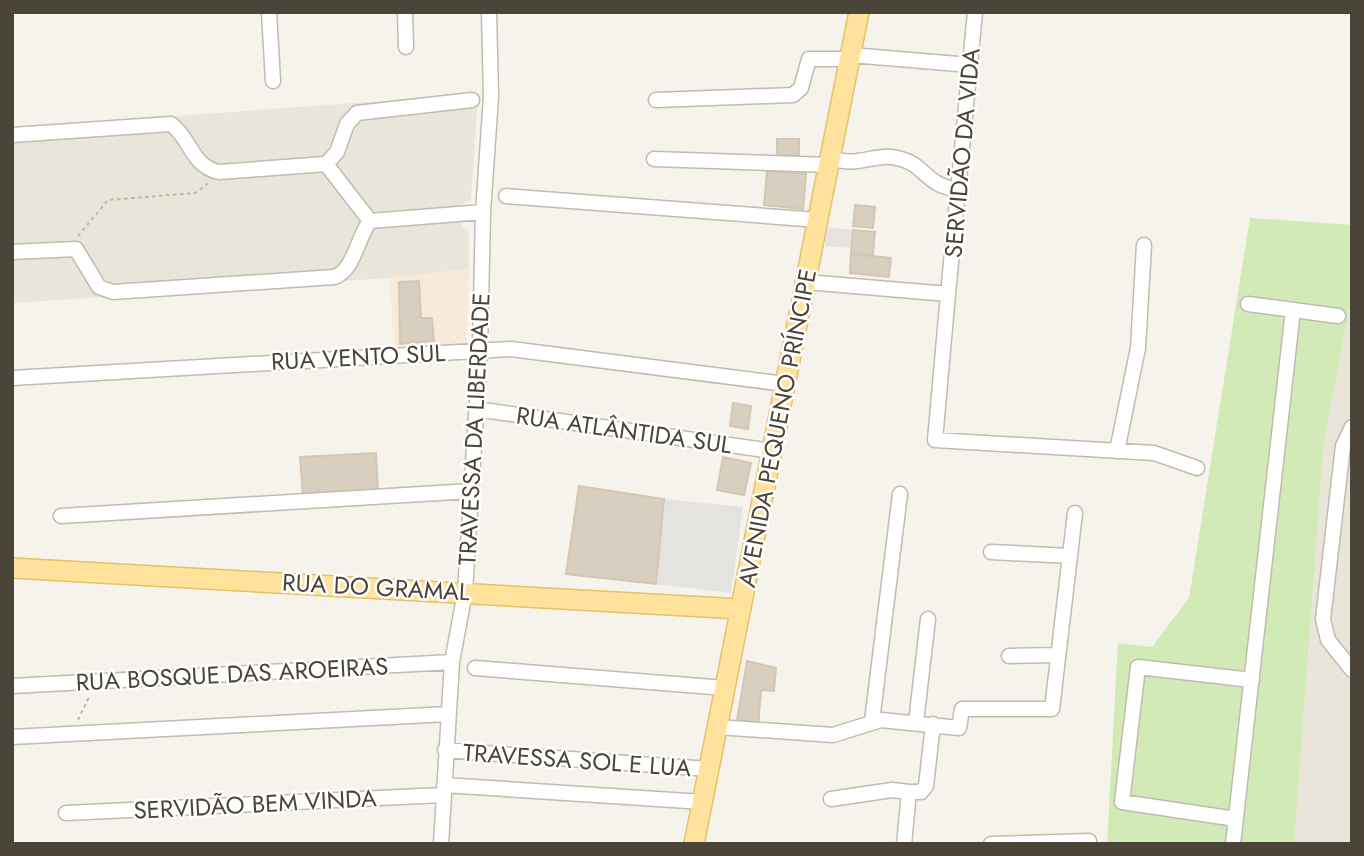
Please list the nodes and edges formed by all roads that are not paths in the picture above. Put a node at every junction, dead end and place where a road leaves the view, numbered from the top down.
1 (269, 12) edge
2 (405, 12) edge
3 (489, 12) edge
4 (859, 12) edge
5 (975, 12) edge
6 (406, 47) dead end
7 (850, 57) junction
8 (970, 65) junction
9 (272, 80) dead end
10 (472, 100) dead end
11 (656, 100) dead end
12 (12, 135) edge
13 (654, 159) dead end
14 (830, 162) junction
15 (326, 164) junction
16 (958, 190) junction
17 (506, 196) dead end
18 (483, 212) junction
19 (818, 220) junction
20 (370, 221) junction
21 (1144, 245) dead end
22 (12, 252) edge
23 (806, 282) junction
24 (948, 294) junction
25 (1248, 304) dead end
26 (1293, 310) junction
27 (1338, 316) dead end
28 (480, 350) junction
29 (12, 378) edge
30 (785, 384) junction
31 (477, 409) junction
32 (1352, 428) edge
33 (772, 450) junction
34 (1117, 451) junction
35 (1197, 468) dead end
36 (471, 491) junction
37 (900, 494) dead end
38 (1075, 513) dead end
39 (61, 516) dead end
40 (991, 552) dead end
41 (1070, 556) junction
42 (12, 568) edge
43 (465, 592) junction
44 (741, 610) junction
45 (928, 619) dead end
46 (1058, 655) junction
47 (1009, 656) dead end
48 (452, 662) junction
49 (475, 668) dead end
50 (1352, 670) edge
51 (1252, 680) junction
52 (12, 686) edge
53 (725, 688) junction
54 (448, 714) junction
55 (872, 721) junction
56 (916, 722) junction
57 (933, 724) junction
58 (717, 727) junction
59 (12, 737) edge
60 (446, 750) junction
61 (709, 769) junction
62 (444, 790) junction
63 (909, 792) junction
64 (831, 799) dead end
65 (703, 802) junction
66 (66, 813) dead end
67 (1236, 819) junction
68 (1089, 841) dead end
69 (441, 844) edge
70 (694, 844) edge
71 (904, 844) edge
72 (992, 844) edge
73 (1233, 844) edge

1 - 9 street
2 - 6 street
3 - 18 street, TRAVESSA DA LIBERDADE
4 - 7 main road, AVENIDA PEQUENO PRÍNCIPE
5 - 8 street, SERVIDÃO DA VIDA
7 - 8 street
7 - 11 street
7 - 14 main road, AVENIDA PEQUENO PRÍNCIPE
8 - 16 street, SERVIDÃO DA VIDA
10 - 15 street
12 - 15 street
13 - 14 street
14 - 16 street
14 - 19 main road, AVENIDA PEQUENO PRÍNCIPE
15 - 20 street
16 - 24 street, SERVIDÃO DA VIDA
17 - 19 street
18 - 20 street
18 - 28 street, TRAVESSA DA LIBERDADE
19 - 23 main road, AVENIDA PEQUENO PRÍNCIPE
20 - 22 street
21 - 34 street
23 - 24 street
23 - 30 main road, AVENIDA PEQUENO PRÍNCIPE
24 - 34 street, SERVIDÃO DA VIDA
25 - 26 street
26 - 27 street
26 - 51 street
28 - 29 street, RUA VENTO SUL
28 - 30 street, RUA VENTO SUL
28 - 31 street, TRAVESSA DA LIBERDADE
30 - 33 main road, AVENIDA PEQUENO PRÍNCIPE
31 - 33 street, RUA ATLÂNTIDA SUL
31 - 36 street, TRAVESSA DA LIBERDADE
32 - 50 street
33 - 44 main road, AVENIDA PEQUENO PRÍNCIPE
34 - 35 street
36 - 39 street
36 - 43 street, TRAVESSA DA LIBERDADE
37 - 55 street
38 - 41 street
40 - 41 street
41 - 46 street
42 - 43 main road, RUA DO GRAMAL
43 - 44 main road, RUA DO GRAMAL
43 - 48 street, TRAVESSA DA LIBERDADE
44 - 53 main road, AVENIDA PEQUENO PRÍNCIPE
45 - 56 street
46 - 47 street
46 - 57 street
48 - 52 street, RUA BOSQUE DAS AROEIRAS
48 - 54 street, TRAVESSA DA LIBERDADE
49 - 53 street
51 - 67 street
51 - 67 street
53 - 58 main road, AVENIDA PEQUENO PRÍNCIPE
54 - 59 street
54 - 60 street, TRAVESSA DA LIBERDADE
55 - 56 street
55 - 58 street
56 - 57 street
57 - 63 street
58 - 61 main road, AVENIDA PEQUENO PRÍNCIPE
60 - 61 street, TRAVESSA SOL E LUA
60 - 62 street, TRAVESSA DA LIBERDADE
61 - 65 main road, AVENIDA PEQUENO PRÍNCIPE
62 - 65 street, SERVIDÃO BEM VINDA
62 - 66 street, SERVIDÃO BEM VINDA
62 - 69 street, TRAVESSA DA LIBERDADE
63 - 64 street
63 - 71 street
65 - 70 main road, AVENIDA PEQUENO PRÍNCIPE
67 - 73 street
68 - 72 street

